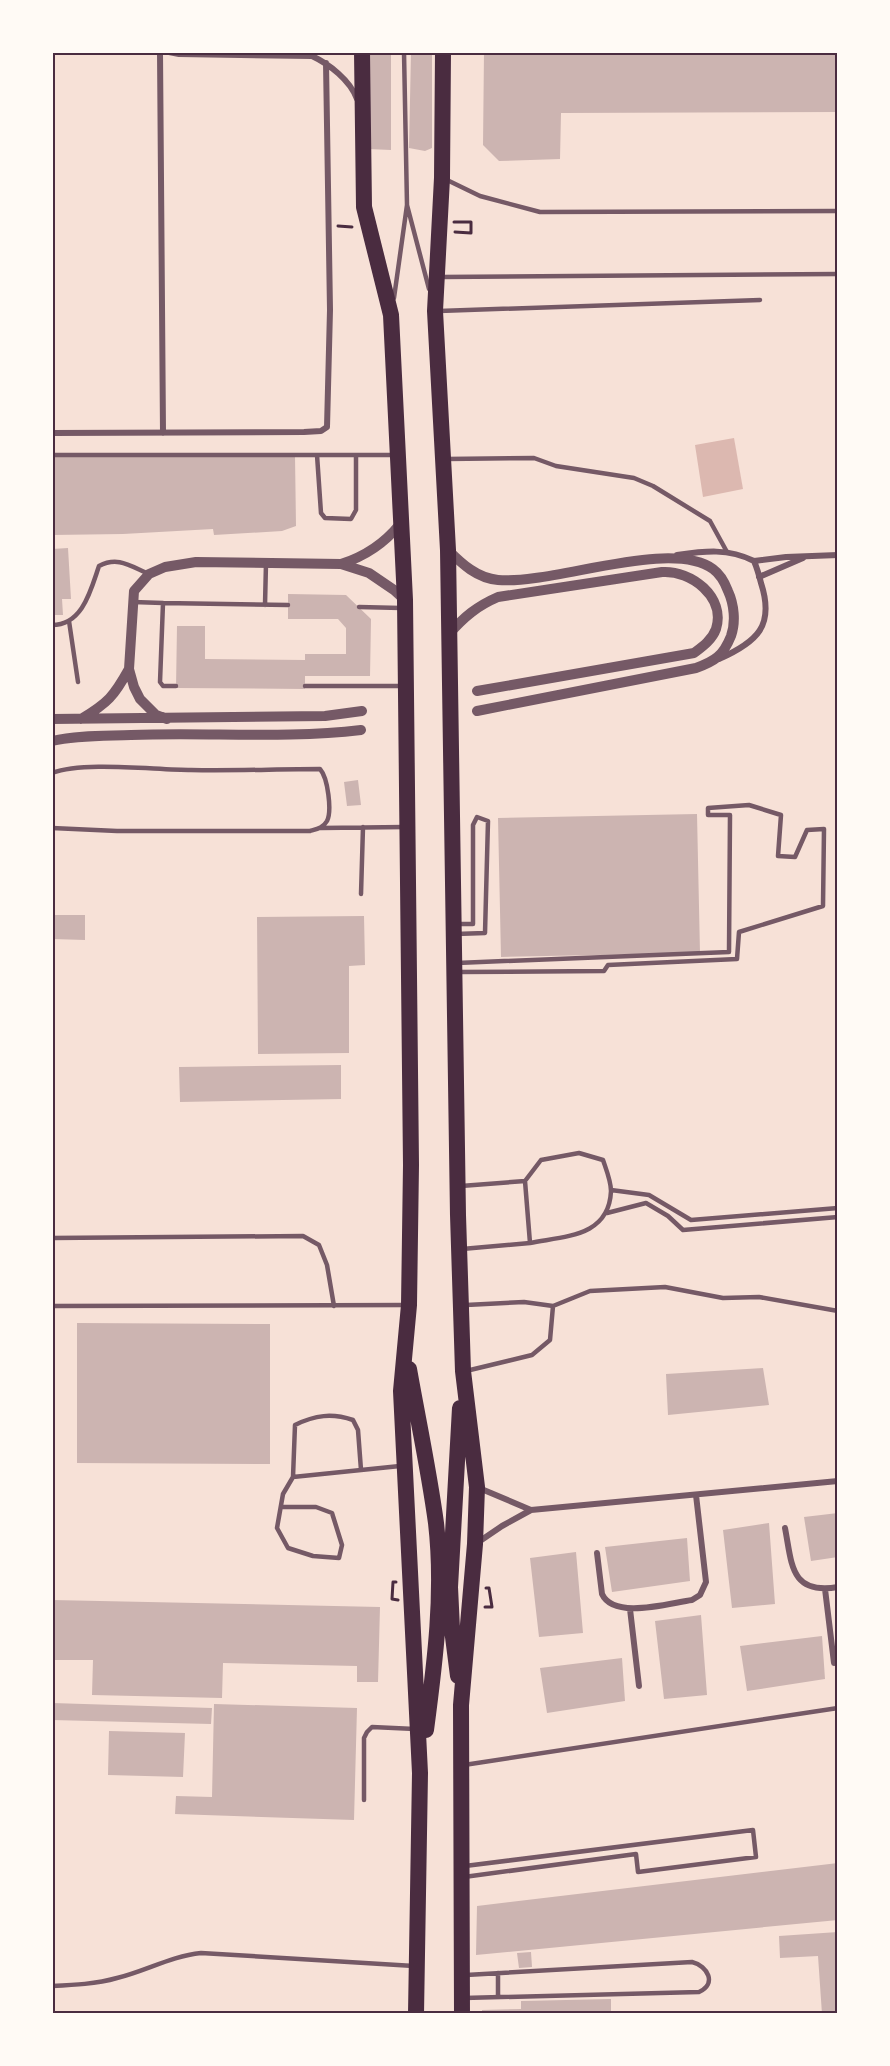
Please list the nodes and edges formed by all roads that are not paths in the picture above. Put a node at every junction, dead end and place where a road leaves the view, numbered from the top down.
1 (160, 52) edge
2 (169, 52) edge
3 (362, 52) edge
4 (404, 52) edge
5 (443, 52) edge
6 (326, 63) junction
7 (362, 117) junction
8 (441, 178) junction
9 (407, 205) junction
10 (837, 211) edge
11 (837, 274) edge
12 (436, 277) junction
13 (760, 300) dead end
14 (435, 311) junction
15 (391, 315) junction
16 (52, 433) edge
17 (163, 434) junction
18 (52, 454) edge
19 (317, 455) junction
20 (356, 455) junction
21 (397, 455) junction
22 (443, 459) junction
23 (400, 524) junction
24 (448, 550) junction
25 (727, 552) junction
26 (837, 555) edge
27 (807, 556) junction
28 (662, 557) junction
29 (754, 561) junction
30 (266, 563) junction
31 (341, 564) junction
32 (148, 574) junction
33 (759, 577) junction
34 (132, 602) junction
35 (163, 603) junction
36 (405, 604) junction
37 (266, 605) junction
38 (288, 606) dead end
39 (359, 607) dead end
40 (69, 621) junction
41 (52, 625) edge
42 (449, 634) junction
43 (713, 662) junction
44 (129, 669) junction
45 (78, 682) dead end
46 (176, 686) dead end
47 (305, 686) dead end
48 (406, 686) junction
49 (477, 691) dead end
50 (362, 711) dead end
51 (477, 711) dead end
52 (52, 719) edge
53 (80, 719) junction
54 (167, 719) junction
55 (361, 730) dead end
56 (52, 741) edge
57 (52, 773) edge
58 (363, 827) junction
59 (407, 827) junction
60 (52, 828) edge
61 (321, 828) junction
62 (361, 894) dead end
63 (454, 929) junction
64 (454, 968) junction
65 (525, 1180) junction
66 (458, 1186) junction
67 (611, 1190) junction
68 (837, 1208) edge
69 (607, 1212) junction
70 (837, 1217) edge
71 (52, 1238) edge
72 (530, 1243) junction
73 (459, 1249) junction
74 (409, 1305) junction
75 (461, 1305) junction
76 (52, 1306) edge
77 (334, 1306) junction
78 (553, 1306) junction
79 (837, 1311) edge
80 (406, 1350) junction
81 (463, 1371) junction
82 (405, 1465) junction
83 (361, 1470) junction
84 (293, 1477) junction
85 (837, 1481) edge
86 (477, 1487) junction
87 (696, 1495) junction
88 (281, 1507) junction
89 (531, 1510) junction
90 (785, 1528) dead end
91 (476, 1544) junction
92 (597, 1553) dead end
93 (837, 1587) edge
94 (825, 1589) junction
95 (630, 1609) junction
96 (834, 1663) dead end
97 (639, 1686) dead end
98 (461, 1705) junction
99 (837, 1708) edge
100 (418, 1729) junction
101 (462, 1766) junction
102 (420, 1773) junction
103 (364, 1800) dead end
104 (462, 1872) junction
105 (417, 1966) junction
106 (498, 1973) junction
107 (462, 1975) junction
108 (52, 1986) edge
109 (498, 1997) junction
110 (462, 2006) edge
111 (416, 2013) edge

1 - 17 street
2 - 6 street
3 - 7 highway
4 - 9 lane
5 - 8 highway
6 - 7 street
6 - 17 street
7 - 15 highway
8 - 10 lane
8 - 12 highway
9 - 14 lane
9 - 15 lane
11 - 12 lane
12 - 14 highway
13 - 14 lane
14 - 22 highway
15 - 21 highway
16 - 17 street
18 - 19 lane
19 - 20 lane
19 - 20 lane
20 - 21 lane
21 - 23 highway
22 - 24 highway
22 - 25 lane
23 - 31 street
23 - 36 highway
24 - 28 street
24 - 42 highway
25 - 28 street
25 - 29 street
26 - 27 street
27 - 29 street
27 - 33 street
28 - 43 street
29 - 33 street
30 - 31 street
30 - 32 street
30 - 37 lane
31 - 36 street
32 - 34 street
32 - 40 lane
33 - 43 street
34 - 35 lane
34 - 44 street
35 - 37 lane
35 - 46 lane
36 - 39 lane
36 - 48 highway
37 - 38 lane
40 - 41 lane
40 - 45 lane
42 - 49 street
42 - 63 highway
43 - 51 street
44 - 53 street
44 - 54 street
47 - 48 lane
48 - 59 highway
50 - 54 street
52 - 53 street
53 - 54 street
55 - 56 street
57 - 61 lane
58 - 59 lane
58 - 61 lane
58 - 62 lane
59 - 74 highway
60 - 61 lane
63 - 63 lane
63 - 64 highway
64 - 64 lane
64 - 66 highway
65 - 66 lane
65 - 67 lane
65 - 72 lane
66 - 73 highway
67 - 68 lane
67 - 69 lane
69 - 70 lane
69 - 72 lane
71 - 77 lane
72 - 73 lane
73 - 75 highway
74 - 77 lane
74 - 80 highway
75 - 78 lane
75 - 81 highway
76 - 77 lane
78 - 79 lane
78 - 81 lane
80 - 82 highway
80 - 102 highway
81 - 86 highway
81 - 98 highway
82 - 83 lane
82 - 100 highway
83 - 84 lane
83 - 84 lane
84 - 88 lane
85 - 87 street
86 - 89 street
86 - 91 highway
87 - 89 street
87 - 95 street
88 - 88 lane
89 - 91 street
90 - 94 street
91 - 98 highway
92 - 95 street
93 - 94 street
94 - 96 street
95 - 97 street
98 - 101 highway
99 - 101 lane
100 - 102 highway
100 - 103 lane
101 - 104 highway
102 - 105 highway
104 - 104 lane
104 - 107 highway
105 - 108 lane
105 - 111 highway
106 - 107 lane
106 - 109 lane
106 - 109 lane
107 - 110 highway
109 - 110 lane

